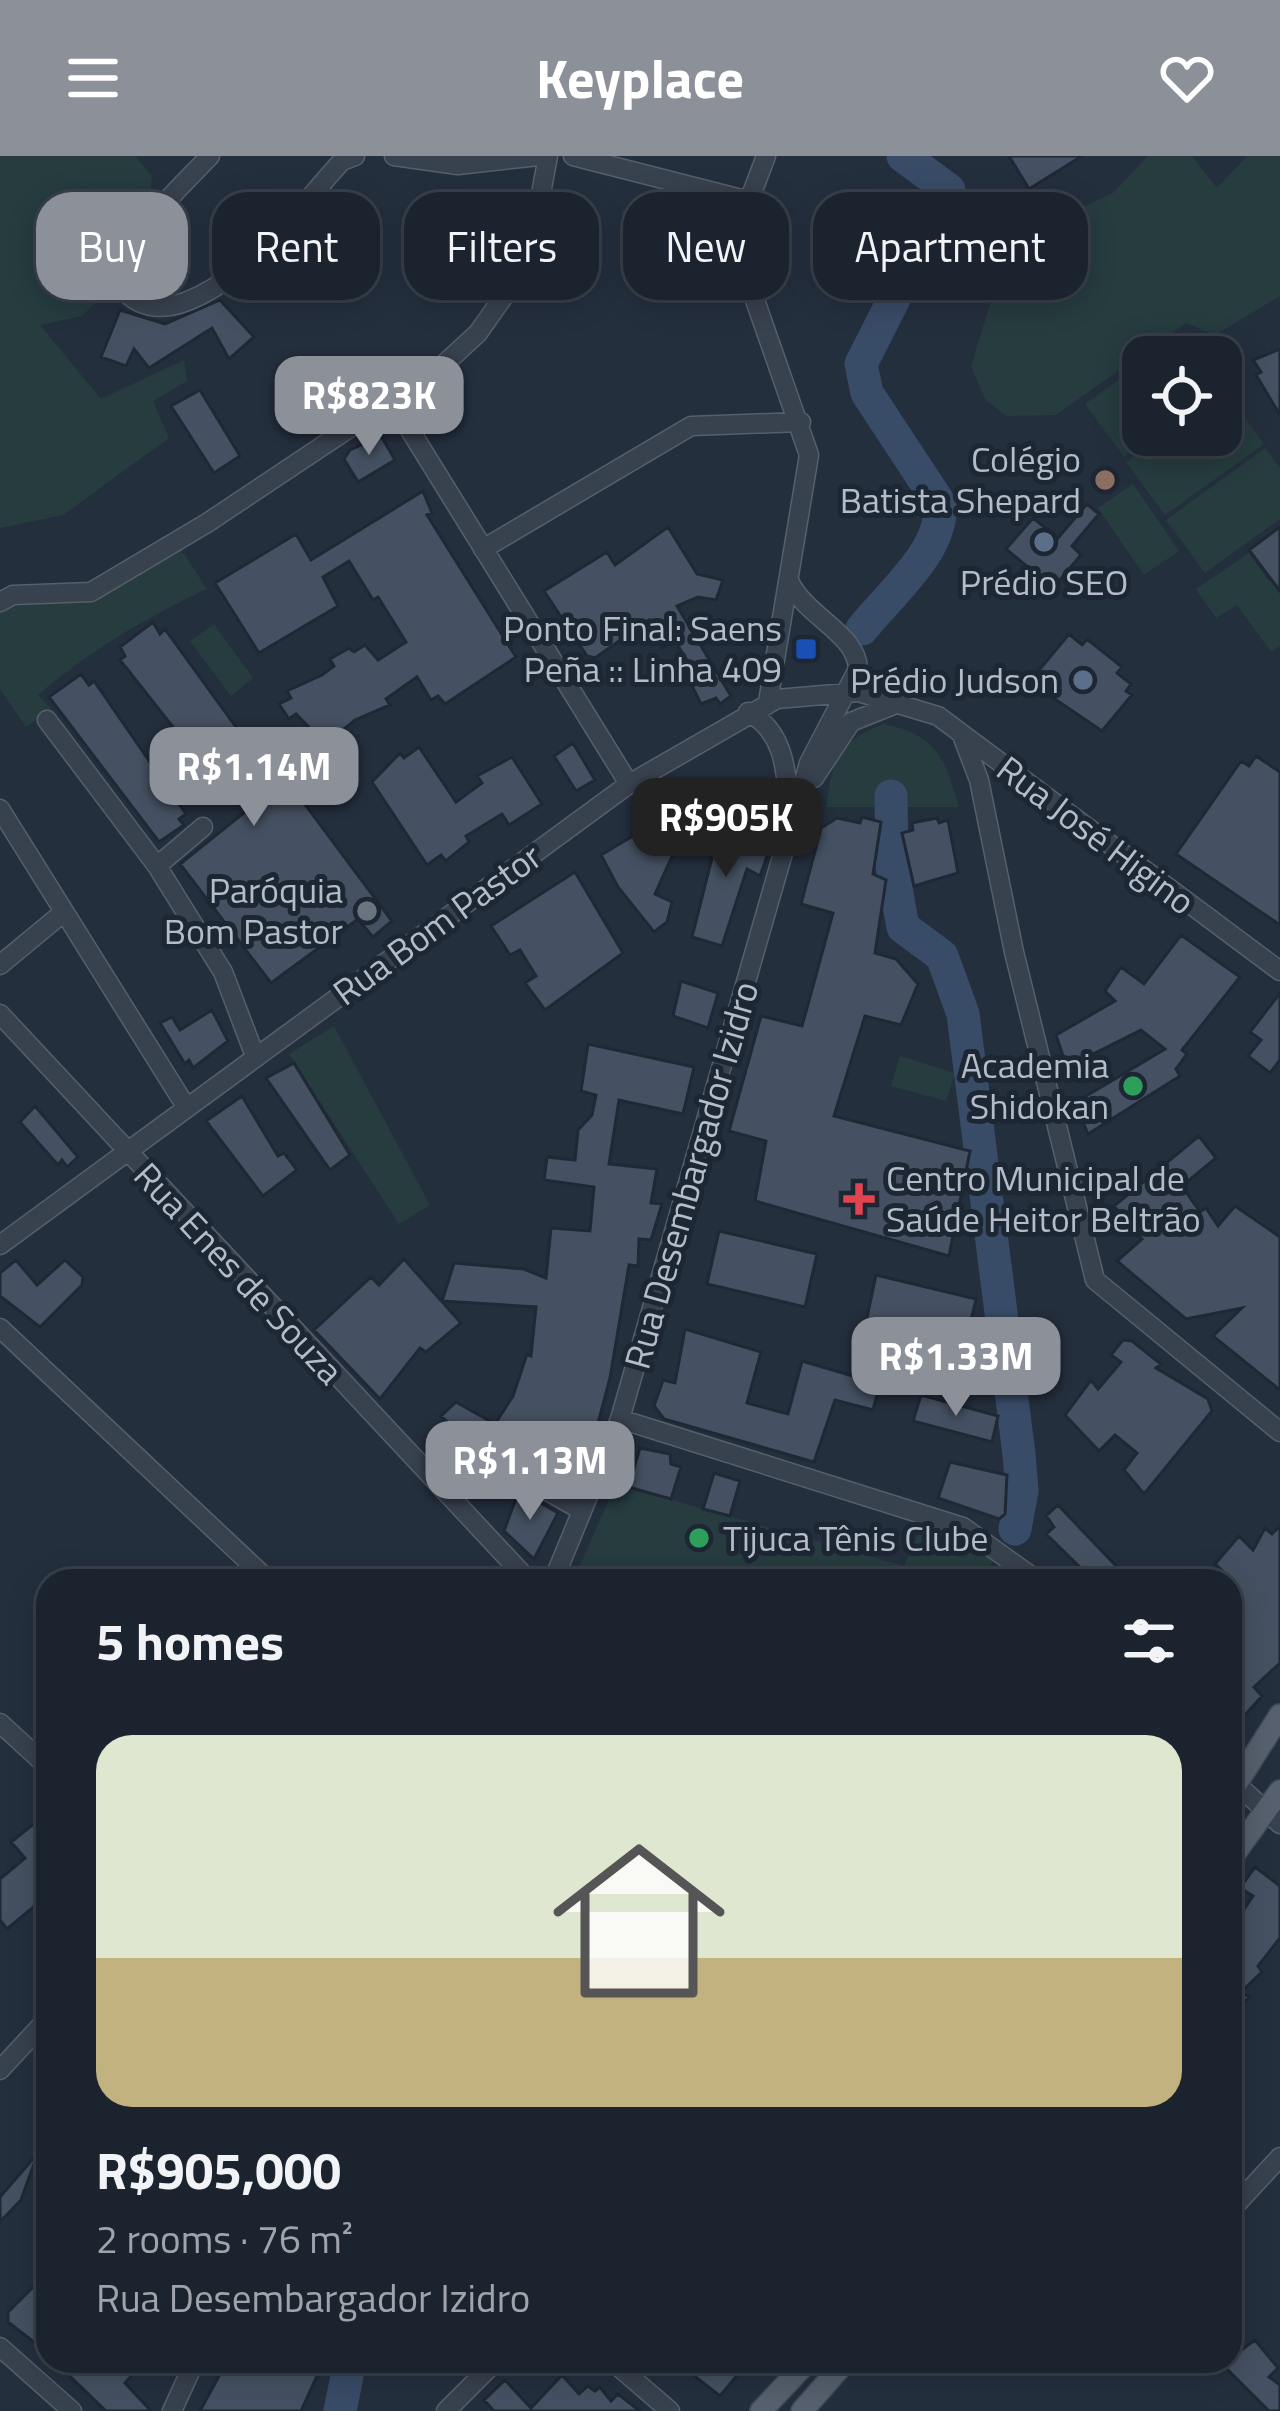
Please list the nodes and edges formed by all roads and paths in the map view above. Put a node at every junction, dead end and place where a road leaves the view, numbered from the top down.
1 (210, 156) edge
2 (356, 156) edge
3 (394, 156) edge
4 (538, 156) edge
5 (548, 156) edge
6 (574, 156) edge
7 (766, 156) edge
8 (714, 192) edge
9 (752, 192) edge
10 (756, 300) edge
11 (392, 400) junction
12 (801, 422) junction
13 (483, 549) junction
14 (790, 583) junction
15 (0, 602) edge
16 (845, 691) junction
17 (768, 702) junction
18 (909, 704) junction
19 (748, 712) junction
20 (47, 720) dead end
21 (962, 734) junction
22 (629, 784) junction
23 (0, 809) edge
24 (203, 827) dead end
25 (792, 832) junction
26 (157, 866) junction
27 (64, 912) junction
28 (0, 965) edge
29 (1280, 971) edge
30 (0, 1015) edge
31 (255, 1056) junction
32 (185, 1105) junction
33 (124, 1150) junction
34 (0, 1245) edge
35 (0, 1328) edge
36 (620, 1420) junction
37 (1280, 1432) edge
38 (472, 1448) dead end
39 (581, 1510) junction
40 (256, 1569) edge
41 (518, 1569) edge
42 (558, 1569) edge
43 (1021, 1569) edge
44 (1280, 1715) edge
45 (0, 1723) edge
46 (36, 1756) edge
47 (1242, 1771) edge
48 (1280, 1791) edge
49 (1242, 1794) edge
50 (1274, 1818) edge
51 (1242, 1849) edge
52 (36, 2031) edge
53 (0, 2070) edge
54 (1280, 2157) edge
55 (1242, 2198) edge
56 (0, 2347) edge
57 (189, 2373) edge
58 (484, 2373) edge
59 (626, 2373) edge
60 (797, 2373) edge
61 (835, 2373) edge
62 (72, 2411) edge
63 (172, 2411) edge
64 (446, 2411) edge
65 (670, 2411) edge
66 (761, 2411) edge
67 (802, 2411) edge

1 - 2 street
3 - 4 street
5 - 11 street
6 - 8 street
7 - 9 street
10 - 12 street
11 - 13 street
11 - 15 street
12 - 13 street
12 - 14 street
13 - 22 street
14 - 16 street
14 - 17 street
16 - 17 street, Rua Bom Pastor
16 - 18 street, Rua Bom Pastor
16 - 25 street, Rua Desembargador Izidro
17 - 19 street, Rua Bom Pastor
18 - 21 street, Rua José Higino
18 - 25 street, Rua Desembargador Izidro
19 - 22 street, Rua Bom Pastor
19 - 25 street
20 - 26 street
21 - 29 street, Rua José Higino
21 - 37 street
22 - 31 street, Rua Bom Pastor
23 - 27 street
24 - 26 street
25 - 36 street, Rua Desembargador Izidro
26 - 31 street
27 - 28 street
27 - 32 street
30 - 33 street, Rua Enes de Souza
31 - 32 street, Rua Bom Pastor
32 - 33 street, Rua Bom Pastor
33 - 34 street, Rua Bom Pastor
33 - 41 street, Rua Enes de Souza
35 - 40 street
36 - 39 street, Rua Desembargador Izidro
36 - 43 street
38 - 39 street
39 - 42 street, Rua Desembargador Izidro
44 - 47 main road
45 - 46 street
48 - 50 main road
49 - 50 street
50 - 51 main road
52 - 53 street
54 - 55 street
56 - 62 street
57 - 63 street
58 - 64 street
59 - 65 street
60 - 66 main road
61 - 67 main road

